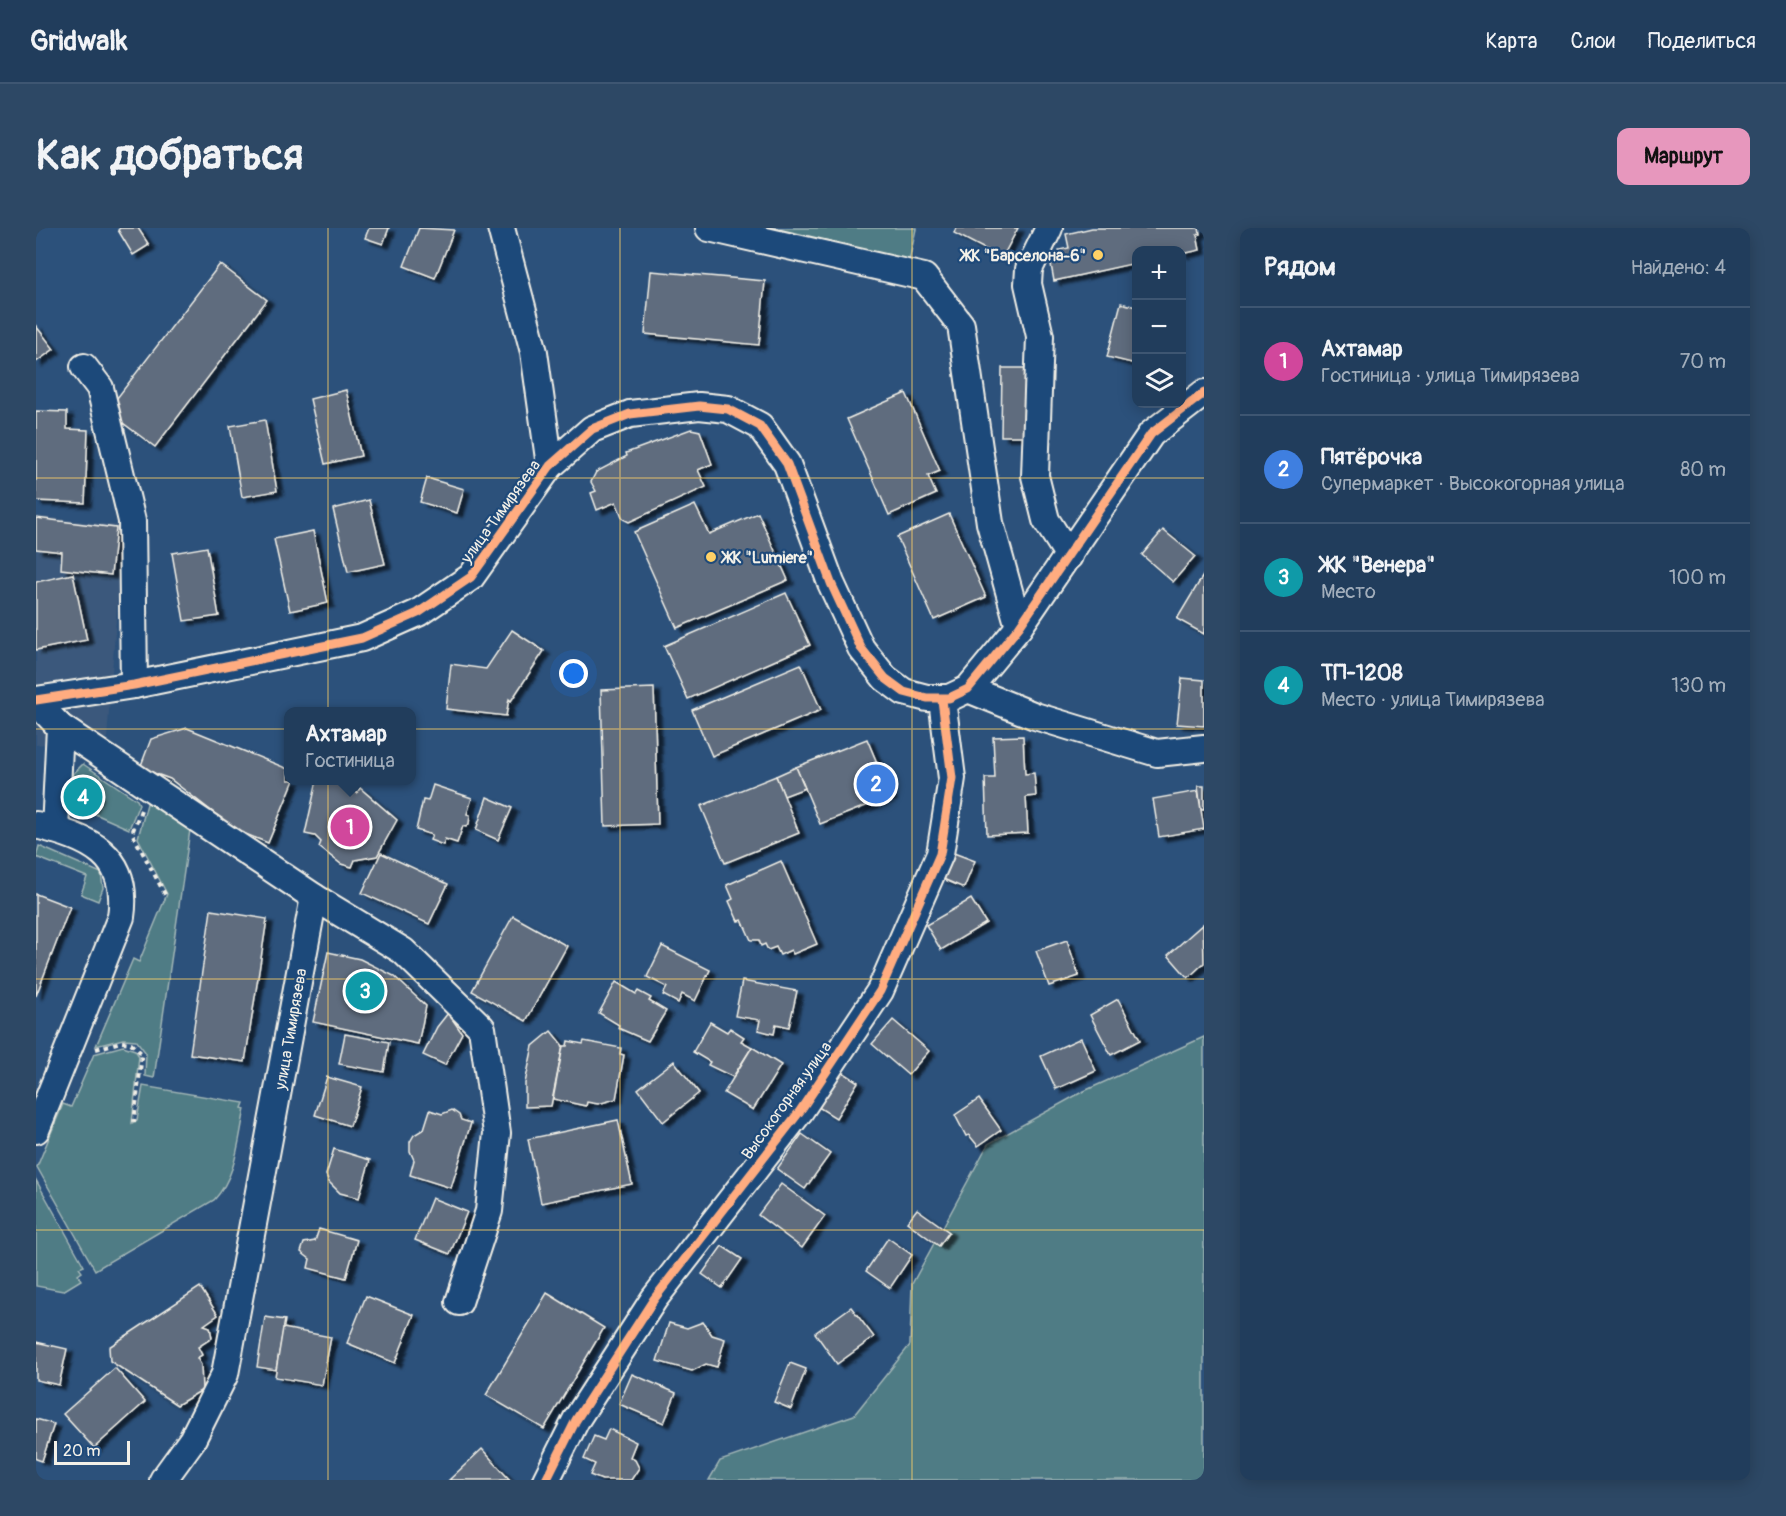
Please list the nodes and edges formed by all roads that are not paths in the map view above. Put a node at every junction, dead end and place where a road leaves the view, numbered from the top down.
1 (501, 228) edge
2 (708, 228) edge
3 (1049, 228) edge
4 (84, 367) dead end
5 (1204, 393) edge
6 (550, 466) junction
7 (1069, 556) junction
8 (1019, 627) junction
9 (134, 685) junction
10 (968, 689) junction
11 (942, 700) junction
12 (36, 701) edge
13 (60, 727) junction
14 (1204, 748) edge
15 (47, 785) edge
16 (46, 828) edge
17 (314, 897) junction
18 (36, 1130) edge
19 (459, 1302) dead end
20 (163, 1480) edge
21 (546, 1480) edge

1 - 6 street, улица Тимирязева
2 - 8 street
3 - 7 street
4 - 9 street
5 - 7 street
6 - 9 street, улица Тимирязева
6 - 11 street, улица Тимирязева
7 - 8 street
8 - 10 street
9 - 12 street, улица Тимирязева
10 - 11 street
10 - 14 street
11 - 21 street, Высокогорная улица
12 - 13 street, улица Тимирязева
13 - 15 street
13 - 17 street, улица Тимирязева
15 - 16 street
16 - 18 street
17 - 19 street
17 - 20 street, улица Тимирязева

